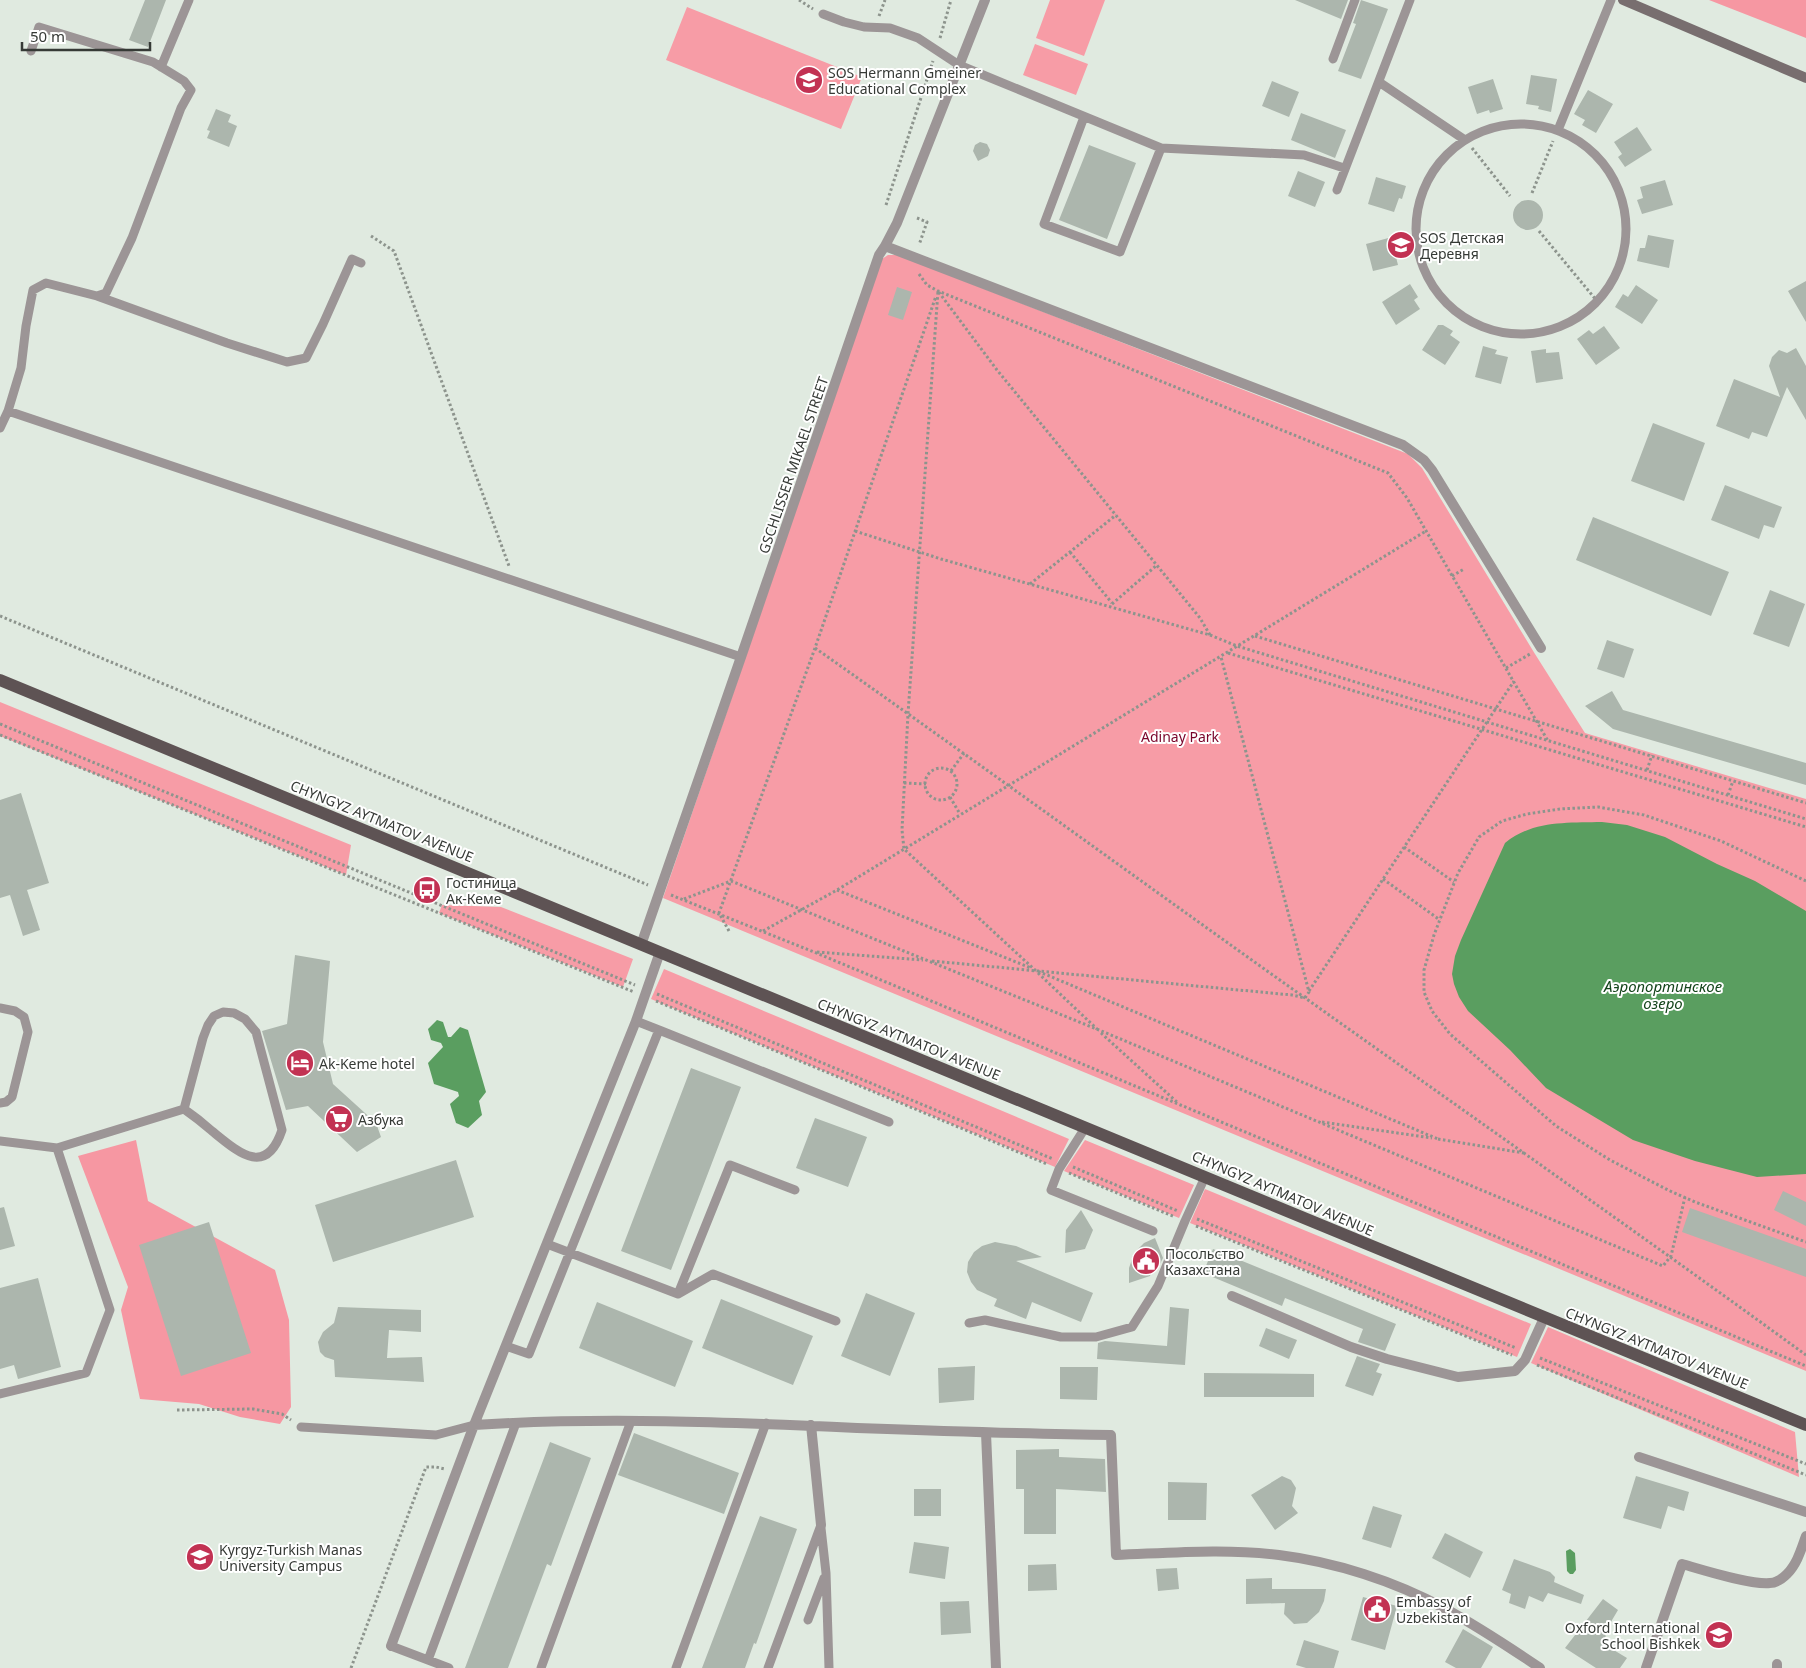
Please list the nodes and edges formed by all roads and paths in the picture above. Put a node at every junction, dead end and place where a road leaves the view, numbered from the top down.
1 (189, 0) edge
2 (951, 0) edge
3 (985, 0) edge
4 (1355, 0) edge
5 (1410, 0) edge
6 (1611, 0) edge
7 (1623, 0) edge
8 (823, 14) dead end
9 (936, 49) junction
10 (31, 51) dead end
11 (1333, 59) dead end
12 (960, 65) junction
13 (161, 67) junction
14 (1806, 78) edge
15 (1379, 82) junction
16 (1084, 117) junction
17 (1558, 130) junction
18 (1465, 140) junction
19 (1161, 148) junction
20 (1344, 168) junction
21 (1336, 190) dead end
22 (1532, 193) dead end
23 (1510, 196) dead end
24 (886, 205) dead end
25 (917, 218) dead end
26 (1539, 231) dead end
27 (371, 236) dead end
28 (919, 245) dead end
29 (886, 246) junction
30 (361, 263) dead end
31 (918, 272) dead end
32 (938, 290) junction
33 (97, 296) junction
34 (1597, 301) junction
35 (8, 411) junction
36 (0, 428) edge
37 (1116, 515) junction
38 (855, 531) junction
39 (1426, 531) junction
40 (920, 552) junction
41 (1070, 552) junction
42 (1157, 565) junction
43 (1464, 569) dead end
44 (1452, 576) junction
45 (514, 580) junction
46 (1030, 584) junction
47 (1112, 603) junction
48 (1111, 608) junction
49 (0, 616) edge
50 (1210, 635) junction
51 (1255, 636) junction
52 (1237, 646) junction
53 (815, 648) junction
54 (1541, 648) joint
55 (1227, 653) junction
56 (741, 657) junction
57 (1221, 657) junction
58 (1506, 668) junction
59 (0, 680) edge
60 (1514, 681) junction
61 (1496, 708) junction
62 (908, 714) junction
63 (1536, 720) junction
64 (1487, 722) junction
65 (0, 724) edge
66 (1482, 729) junction
67 (0, 735) edge
68 (1549, 741) junction
69 (964, 753) junction
70 (1652, 755) junction
71 (1647, 770) junction
72 (951, 771) junction
73 (1733, 781) junction
74 (904, 783) junction
75 (926, 784) junction
76 (1009, 785) junction
77 (1728, 796) junction
78 (950, 797) junction
79 (1806, 803) edge
80 (960, 814) junction
81 (1806, 819) edge
82 (1806, 827) edge
83 (1404, 847) junction
84 (904, 849) junction
85 (1383, 879) junction
86 (731, 881) junction
87 (1806, 881) edge
88 (1454, 882) junction
89 (649, 886) dead end
90 (837, 890) junction
91 (668, 894) dead end
92 (684, 899) junction
93 (801, 909) junction
94 (719, 913) junction
95 (1440, 920) junction
96 (729, 931) dead end
97 (763, 932) junction
98 (641, 944) junction
99 (660, 952) junction
100 (814, 952) junction
101 (927, 960) junction
102 (1035, 970) junction
103 (1309, 992) junction
104 (647, 993) junction
105 (1305, 998) junction
106 (0, 1008) edge
107 (697, 1008) junction
108 (694, 1017) junction
109 (636, 1021) junction
110 (659, 1030) junction
111 (1099, 1030) junction
112 (0, 1103) edge
113 (1180, 1105) junction
114 (184, 1109) junction
115 (1317, 1121) junction
116 (889, 1122) dead end
117 (1085, 1128) junction
118 (1438, 1139) junction
119 (0, 1141) edge
120 (57, 1148) junction
121 (1525, 1153) junction
122 (1061, 1166) junction
123 (1205, 1178) junction
124 (795, 1190) dead end
125 (1685, 1197) junction
126 (1186, 1218) junction
127 (1153, 1231) dead end
128 (1806, 1242) edge
129 (546, 1244) junction
130 (570, 1252) junction
131 (1671, 1256) junction
132 (678, 1294) junction
133 (1232, 1296) dead end
134 (1544, 1318) junction
135 (836, 1321) dead end
136 (968, 1323) dead end
137 (506, 1346) junction
138 (1806, 1355) edge
139 (1527, 1357) junction
140 (1806, 1366) edge
141 (0, 1394) edge
142 (177, 1410) dead end
143 (631, 1421) junction
144 (516, 1423) junction
145 (766, 1423) junction
146 (810, 1425) junction
147 (1806, 1425) edge
148 (474, 1426) junction
149 (301, 1427) joint
150 (986, 1433) junction
151 (1639, 1457) dead end
152 (1806, 1464) edge
153 (456, 1472) junction
154 (1805, 1473) edge
155 (1806, 1512) edge
156 (821, 1525) junction
157 (1806, 1536) edge
158 (826, 1573) junction
159 (808, 1620) dead end
160 (391, 1646) joint
161 (428, 1660) junction
162 (351, 1668) edge
163 (449, 1668) edge
164 (541, 1668) edge
165 (676, 1668) edge
166 (768, 1668) edge
167 (828, 1668) edge
168 (996, 1668) edge
169 (1540, 1668) edge
170 (1646, 1668) edge

1 - 13 lane
2 - 9 path
3 - 12 street, GSCHLISSER MIKAEL STREET
4 - 11 lane
5 - 15 lane
6 - 17 lane
7 - 14 main road
8 - 9 lane
9 - 12 lane
9 - 24 path
10 - 13 lane
12 - 16 lane
12 - 29 street, GSCHLISSER MIKAEL STREET
13 - 33 lane
15 - 18 lane
15 - 20 lane
16 - 19 lane
16 - 19 lane
17 - 18 lane
17 - 22 path
17 - 34 lane
18 - 23 path
18 - 34 lane
19 - 20 lane
20 - 21 lane
25 - 28 path
26 - 34 path
27 - 45 path
29 - 54 street
29 - 56 street, GSCHLISSER MIKAEL STREET
30 - 33 lane
31 - 32 path
32 - 37 path
32 - 38 path
32 - 39 path
32 - 40 path
33 - 35 lane
35 - 36 lane
35 - 45 lane
37 - 41 path
37 - 42 path
38 - 40 path
38 - 53 path
39 - 44 path
39 - 51 path
40 - 46 path
40 - 62 path
41 - 46 path
41 - 47 path
42 - 47 path
42 - 50 path
43 - 44 path
44 - 58 path
45 - 56 lane
46 - 48 path
47 - 48 path
48 - 50 path
49 - 89 path
50 - 52 path
51 - 52 path
51 - 61 path
52 - 55 path
52 - 64 path
53 - 62 path
53 - 86 path
54 - 58 path
55 - 57 path
55 - 66 path
56 - 98 street, GSCHLISSER MIKAEL STREET
57 - 76 path
57 - 103 path
58 - 60 path
59 - 98 main road, CHYNGYZ AYTMATOV AVENUE
60 - 61 path
60 - 63 path
61 - 63 path
61 - 64 path
62 - 69 path
62 - 74 path
63 - 68 path
63 - 70 path
64 - 66 path
64 - 68 path
65 - 104 path
66 - 82 path
66 - 83 path
67 - 104 path
68 - 71 path
69 - 72 path
69 - 76 path
70 - 71 path
70 - 73 path
71 - 77 path
72 - 75 path
72 - 78 path
73 - 77 path
73 - 79 path
74 - 75 path
74 - 84 path
75 - 78 path
76 - 80 path
76 - 105 path
77 - 81 path
78 - 80 path
80 - 84 path
83 - 85 path
83 - 88 path
84 - 90 path
84 - 102 path
85 - 95 path
85 - 103 path
86 - 92 path
86 - 93 path
86 - 94 path
87 - 88 path
88 - 95 path
90 - 93 path
90 - 102 path
91 - 92 path
92 - 94 path
93 - 97 path
93 - 101 path
94 - 96 path
94 - 97 path
95 - 125 path
97 - 100 path
98 - 99 main road, CHYNGYZ AYTMATOV AVENUE
99 - 104 street
99 - 117 main road, CHYNGYZ AYTMATOV AVENUE
100 - 101 path
100 - 113 path
101 - 102 path
101 - 111 path
102 - 105 path
102 - 111 path
102 - 118 path
103 - 105 path
104 - 107 path
104 - 108 path
104 - 109 street
105 - 121 path
106 - 112 lane
107 - 108 path
107 - 122 path
108 - 122 path
109 - 110 lane
109 - 129 street
110 - 116 lane
110 - 130 lane
111 - 113 path
111 - 115 path
113 - 140 path
114 - 114 lane
114 - 120 lane
115 - 118 path
115 - 131 path
117 - 122 lane
117 - 123 main road, CHYNGYZ AYTMATOV AVENUE
118 - 121 path
119 - 120 lane
120 - 141 lane
121 - 131 path
122 - 126 path
122 - 126 path
122 - 127 lane
123 - 126 lane
123 - 134 main road, CHYNGYZ AYTMATOV AVENUE
124 - 132 lane
125 - 128 path
125 - 131 path
126 - 136 lane
126 - 139 path
126 - 139 path
129 - 130 lane
129 - 137 street
130 - 132 lane
130 - 137 lane
131 - 138 path
132 - 135 lane
133 - 139 street
134 - 139 street
134 - 147 main road, CHYNGYZ AYTMATOV AVENUE
137 - 148 street
139 - 152 path
139 - 154 path
142 - 149 path
143 - 144 street
143 - 145 street
143 - 164 lane
144 - 148 street
144 - 161 lane
145 - 146 street
145 - 165 lane
146 - 150 street
146 - 156 street
148 - 149 lane
148 - 153 street
150 - 168 street
150 - 169 street
151 - 155 street
153 - 160 street
153 - 162 path
156 - 158 lane
156 - 166 lane
157 - 170 street
158 - 159 lane
158 - 167 lane
160 - 161 lane
161 - 163 lane

